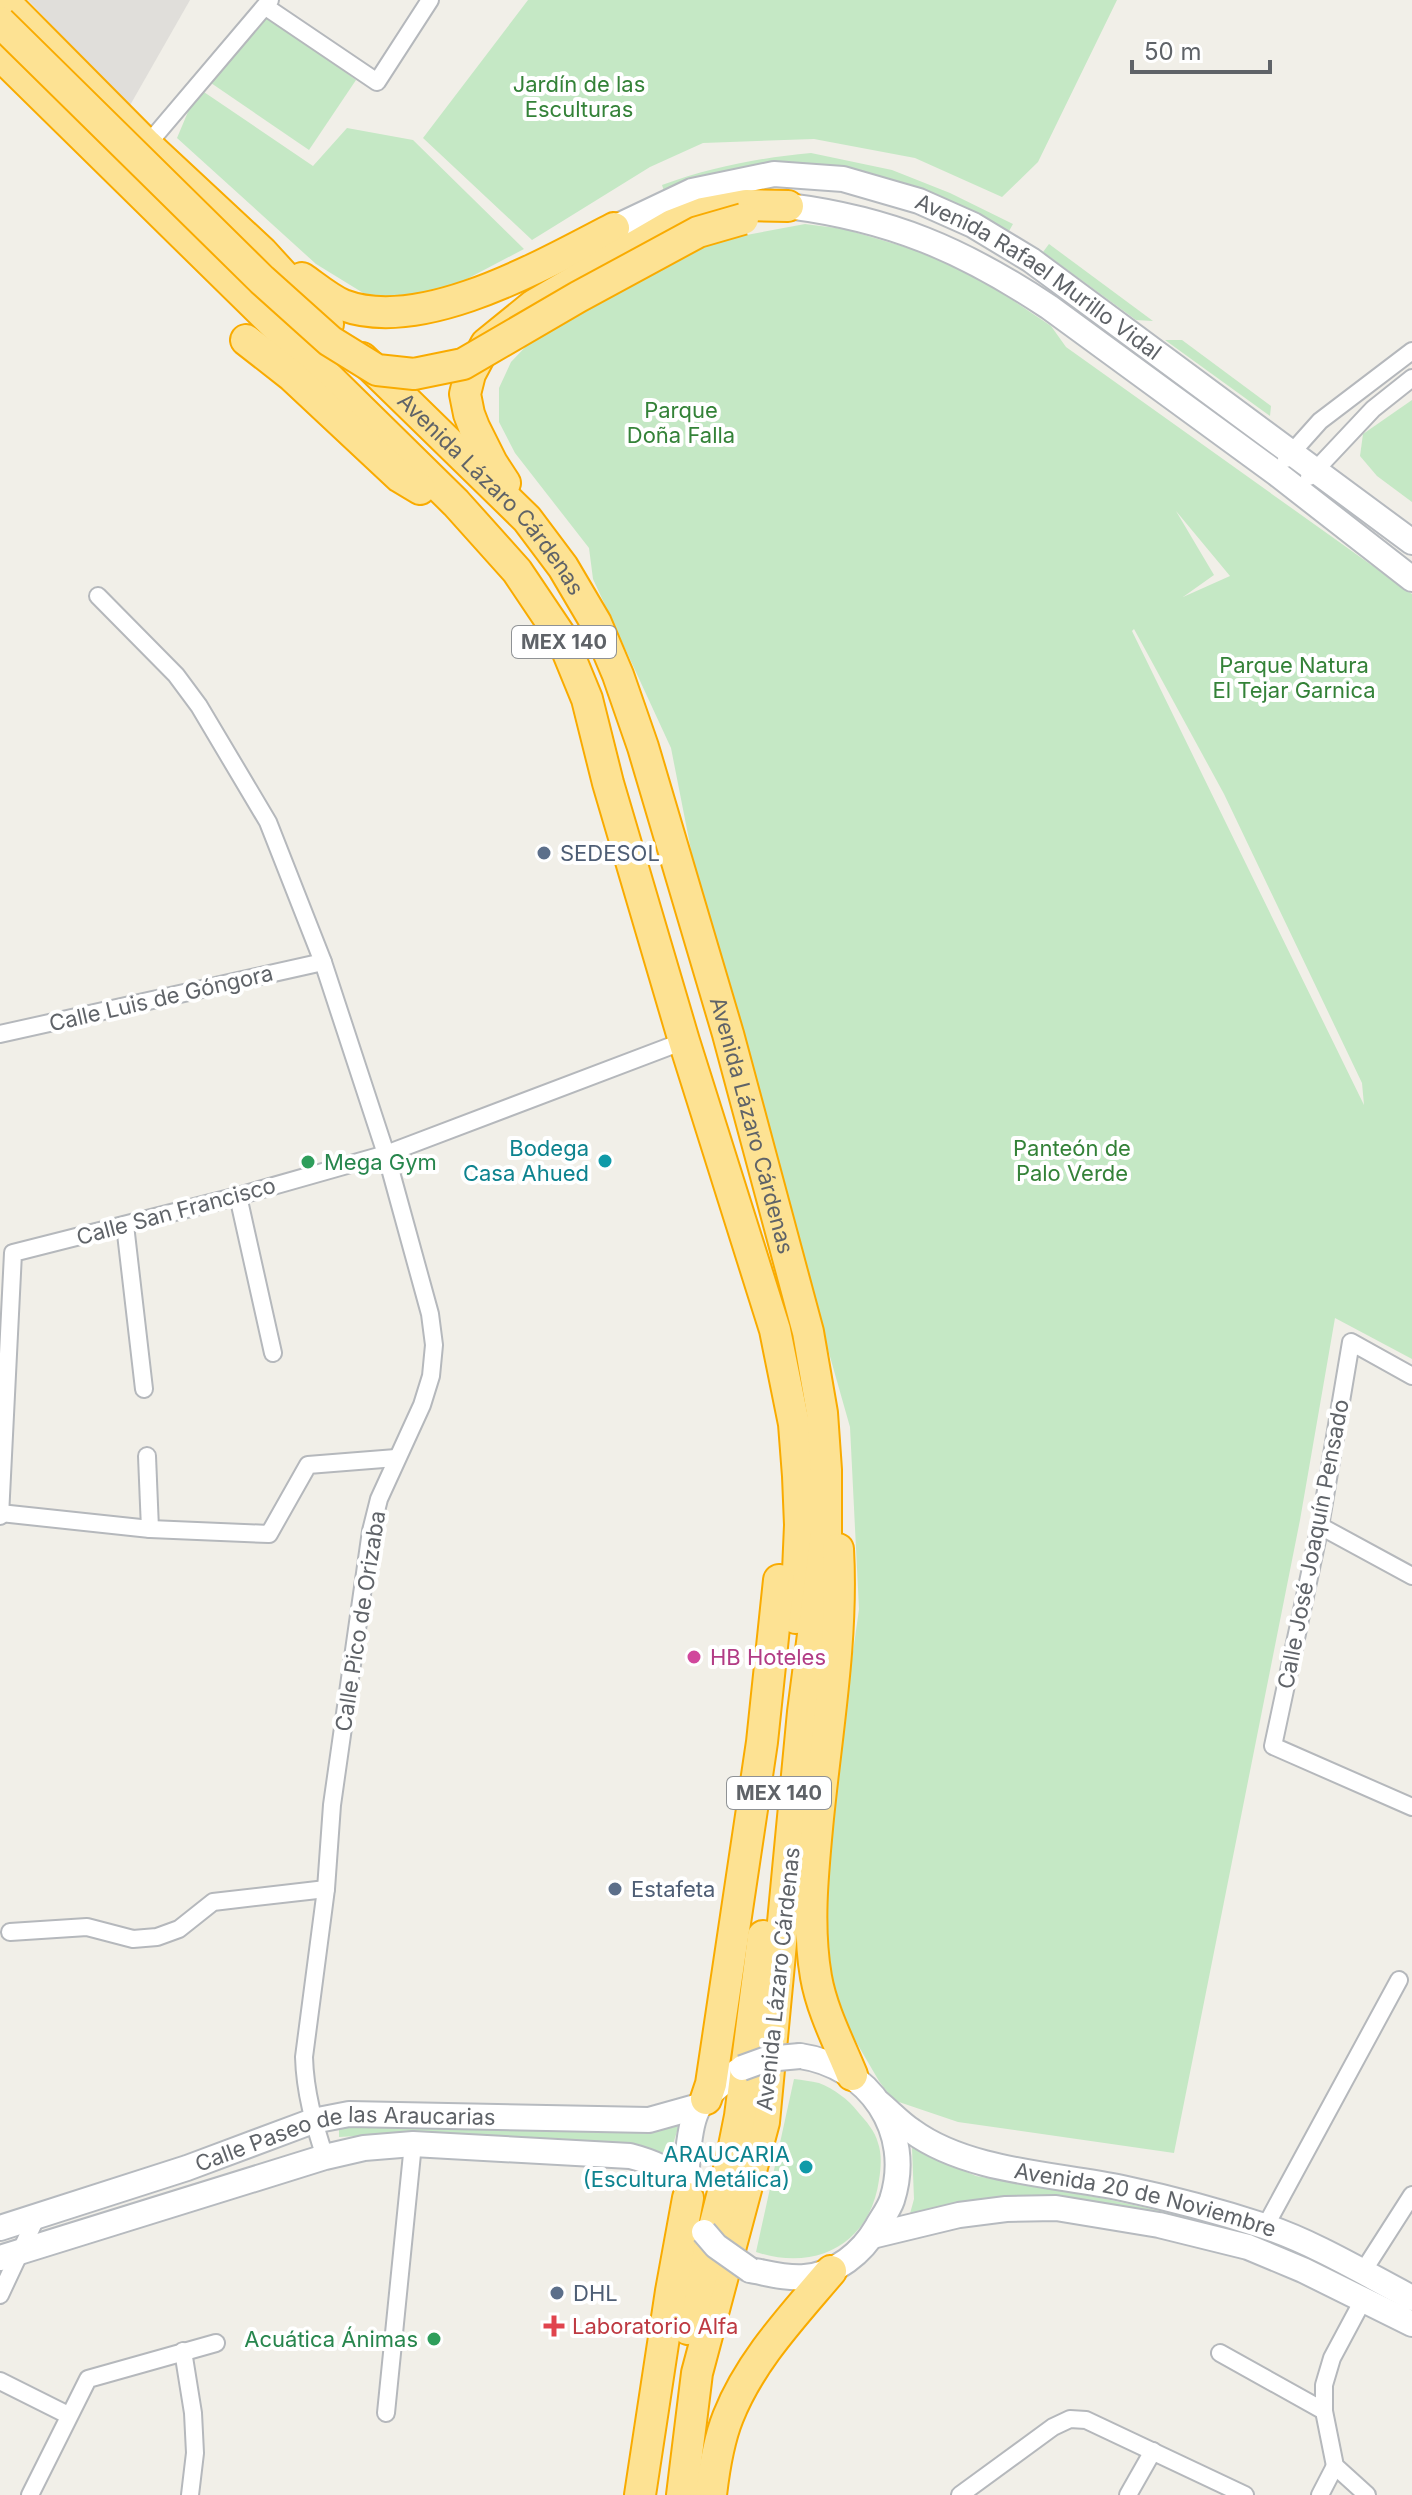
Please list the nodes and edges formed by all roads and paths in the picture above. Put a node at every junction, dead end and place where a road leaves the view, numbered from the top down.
1 (3, 0) edge
2 (430, 0) edge
3 (268, 3) edge
4 (0, 22) edge
5 (0, 55) edge
6 (147, 145) junction
7 (788, 206) junction
8 (614, 228) joint
9 (262, 252) junction
10 (246, 340) dead end
11 (1412, 351) edge
12 (1412, 378) edge
13 (1358, 391) junction
14 (1373, 409) junction
15 (1292, 452) junction
16 (1316, 469) junction
17 (1276, 473) junction
18 (1297, 490) junction
19 (456, 503) junction
20 (527, 519) junction
21 (1412, 542) edge
22 (1412, 579) edge
23 (98, 596) dead end
24 (323, 962) junction
25 (0, 1034) edge
26 (684, 1041) junction
27 (386, 1154) junction
28 (238, 1196) junction
29 (125, 1225) junction
30 (273, 1353) dead end
31 (1412, 1376) edge
32 (144, 1389) dead end
33 (794, 1424) junction
34 (147, 1456) dead end
35 (396, 1458) junction
36 (826, 1470) junction
37 (0, 1514) edge
38 (1320, 1526) junction
39 (150, 1529) junction
40 (1412, 1576) edge
41 (1412, 1807) edge
42 (326, 1889) junction
43 (10, 1932) dead end
44 (1399, 1980) dead end
45 (852, 2075) junction
46 (702, 2103) junction
47 (879, 2103) junction
48 (313, 2121) junction
49 (413, 2144) junction
50 (325, 2157) junction
51 (687, 2192) junction
52 (1412, 2195) edge
53 (37, 2216) junction
54 (1265, 2227) junction
55 (0, 2228) edge
56 (872, 2236) junction
57 (10, 2256) edge
58 (831, 2271) junction
59 (1362, 2273) junction
60 (0, 2295) edge
61 (1412, 2298) edge
62 (1363, 2300) junction
63 (1412, 2324) edge
64 (216, 2343) dead end
65 (183, 2351) junction
66 (1220, 2353) dead end
67 (0, 2381) edge
68 (1324, 2411) junction
69 (386, 2413) dead end
70 (68, 2415) junction
71 (1153, 2451) junction
72 (1335, 2466) junction
73 (30, 2495) edge
74 (190, 2495) edge
75 (640, 2495) edge
76 (662, 2495) edge
77 (682, 2495) edge
78 (711, 2495) edge
79 (960, 2495) edge
80 (1128, 2495) edge
81 (1245, 2495) edge
82 (1320, 2495) edge
83 (1367, 2495) edge

1 - 6 highway, Avenida Lázaro Cárdenas / MEX 140
2 - 3 street
3 - 6 street
4 - 7 highway, bridge
5 - 19 highway, Avenida Lázaro Cárdenas / MEX 140
6 - 9 highway, Avenida Lázaro Cárdenas / MEX 140
7 - 17 main road, Avenida Rafael Murillo Vidal
7 - 20 highway
8 - 9 highway
8 - 15 main road, Avenida Rafael Murillo Vidal
9 - 20 highway, Avenida Lázaro Cárdenas / MEX 140
10 - 19 highway
11 - 13 street
12 - 14 street
13 - 14 street
13 - 15 street
14 - 16 street
15 - 16 main road, Avenida Rafael Murillo Vidal
15 - 17 street
16 - 18 street
16 - 21 main road, Avenida Rafael Murillo Vidal
17 - 18 main road, Avenida Rafael Murillo Vidal
18 - 22 main road, Avenida Rafael Murillo Vidal
19 - 26 highway, Avenida Lázaro Cárdenas / MEX 140
20 - 36 highway, Avenida Lázaro Cárdenas / MEX 140
23 - 24 street, Calle Pico de Orizaba
24 - 25 street, Calle Luis de Góngora
24 - 27 street, Calle Pico de Orizaba
26 - 27 street, Calle San Francisco
26 - 33 highway, Avenida Lázaro Cárdenas / MEX 140
27 - 28 street, Calle San Francisco
27 - 35 street, Calle Pico de Orizaba
28 - 29 street, Calle San Francisco
28 - 30 street
29 - 32 street
29 - 37 street, Calle San Francisco
31 - 38 street, Calle José Joaquín Pensado
33 - 46 highway
33 - 76 highway, Avenida Lázaro Cárdenas / MEX 140
34 - 39 street
35 - 39 street
35 - 42 street, Calle Pico de Orizaba
36 - 45 highway
36 - 77 highway, Avenida Lázaro Cárdenas / MEX 140
37 - 39 street
38 - 40 street
38 - 41 street, Calle José Joaquín Pensado
42 - 43 street
42 - 48 street, Calle Pico de Orizaba
44 - 54 street
45 - 46 main road, bridge
45 - 47 main road
46 - 48 main road, Calle Paseo de las Araucarias
46 - 51 main road
47 - 54 main road, Avenida 20 de Noviembre
47 - 56 main road
48 - 50 street, Calle Pico de Orizaba
48 - 53 main road, Calle Paseo de las Araucarias
49 - 50 main road, Calle Paseo de las Araucarias
49 - 51 main road, Calle Paseo de las Araucarias
49 - 69 street
50 - 57 main road, Calle Paseo de las Araucarias
51 - 58 main road, bridge
51 - 75 highway
52 - 59 street
53 - 55 main road, Calle Paseo de las Araucarias
53 - 57 street
54 - 59 main road, Avenida 20 de Noviembre
56 - 58 main road
56 - 62 main road, Avenida 20 de Noviembre
57 - 60 street
58 - 78 highway
59 - 61 main road, Avenida 20 de Noviembre
62 - 63 main road, Avenida 20 de Noviembre
62 - 68 street
64 - 65 street
65 - 70 street
65 - 74 street
66 - 68 street
67 - 70 street
68 - 72 street
70 - 73 street
71 - 79 street
71 - 80 street
71 - 81 street
72 - 82 street
72 - 83 street

